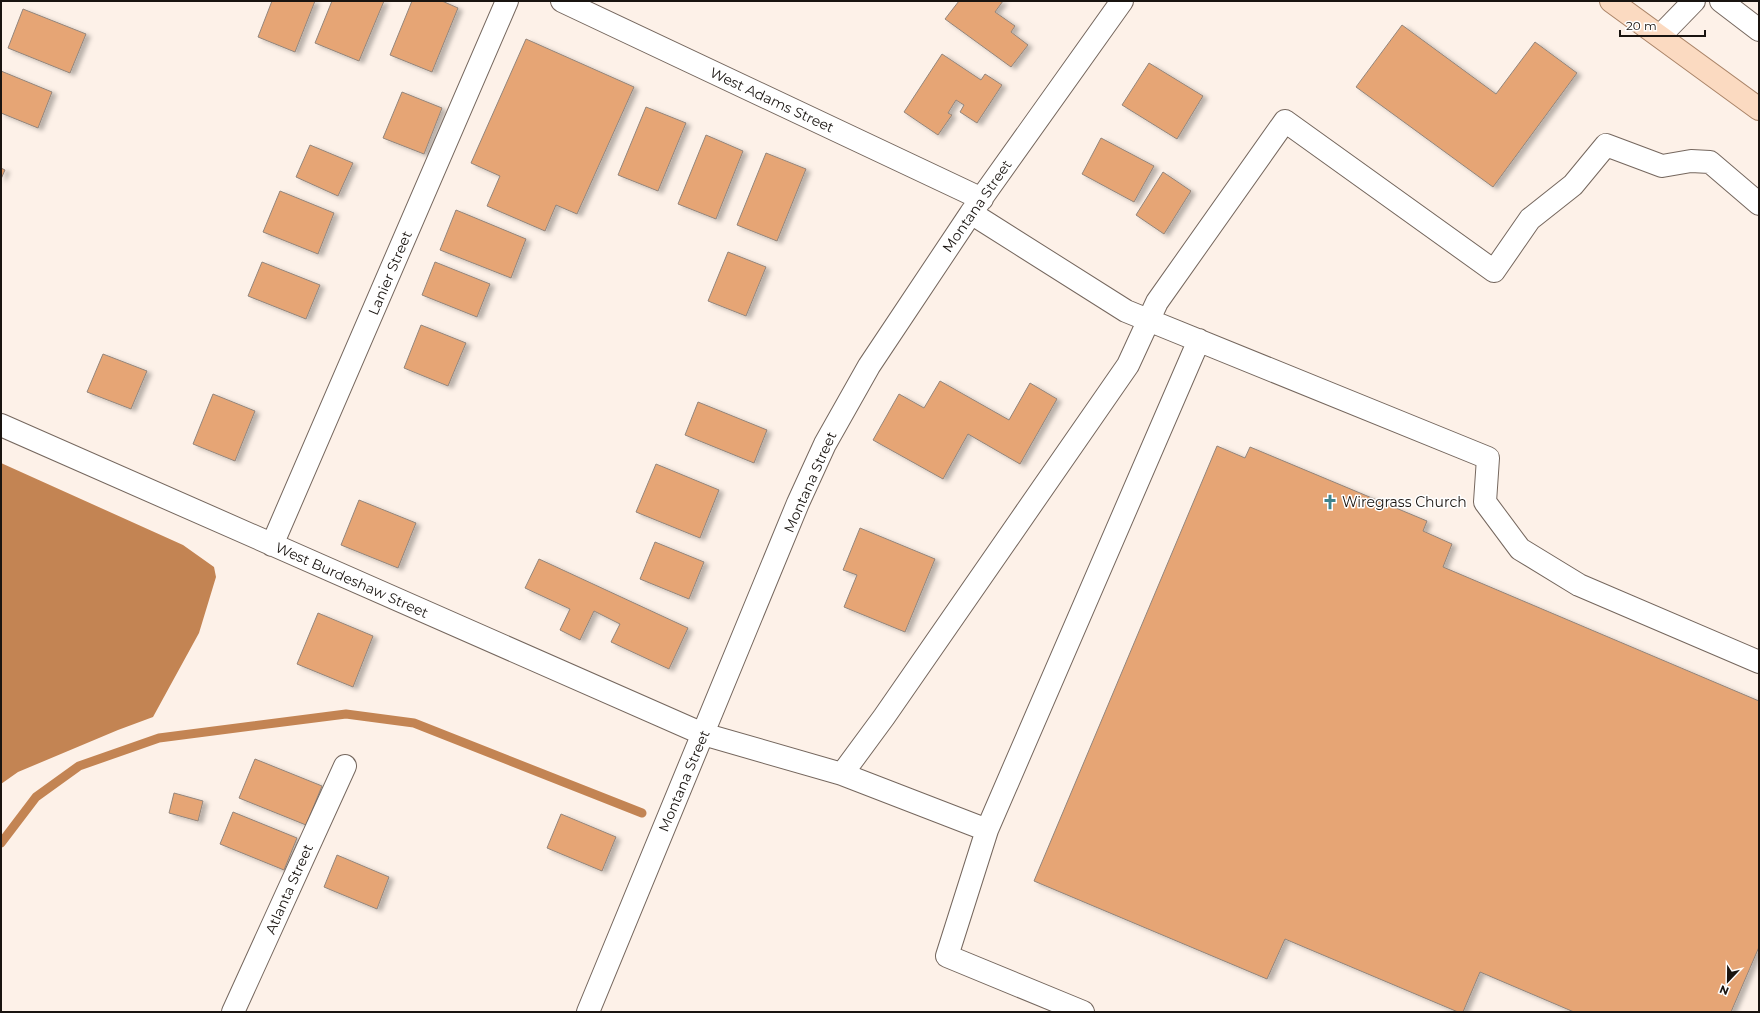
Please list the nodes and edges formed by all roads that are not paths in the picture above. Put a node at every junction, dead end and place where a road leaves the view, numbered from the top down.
1 (507, 1) edge
2 (562, 1) edge
3 (1122, 1) edge
4 (1611, 1) edge
5 (1694, 1) edge
6 (1721, 1) edge
7 (1759, 30) edge
8 (1660, 36) junction
9 (1759, 109) edge
10 (1759, 204) edge
11 (976, 206) junction
12 (1149, 320) junction
13 (1199, 340) junction
14 (1, 425) edge
15 (272, 545) junction
16 (1759, 662) edge
17 (703, 734) junction
18 (345, 766) dead end
19 (842, 774) junction
20 (987, 830) junction
21 (234, 1012) edge
22 (588, 1012) edge
23 (1083, 1012) edge

1 - 15 street, Lanier Street
2 - 11 street, West Adams Street
3 - 11 street, Montana Street
4 - 8 main road
5 - 8 street
6 - 7 street
8 - 9 main road
10 - 12 street
11 - 12 street, West Adams Street
11 - 17 street, Montana Street
12 - 13 street, West Adams Street
12 - 19 street
13 - 16 street, West Adams Street
13 - 20 street
14 - 15 street, West Burdeshaw Street
15 - 17 street, West Burdeshaw Street
17 - 19 street, West Burdeshaw Street
17 - 22 street, Montana Street
18 - 21 street, Atlanta Street
19 - 20 street, West Burdeshaw Street
20 - 23 street

